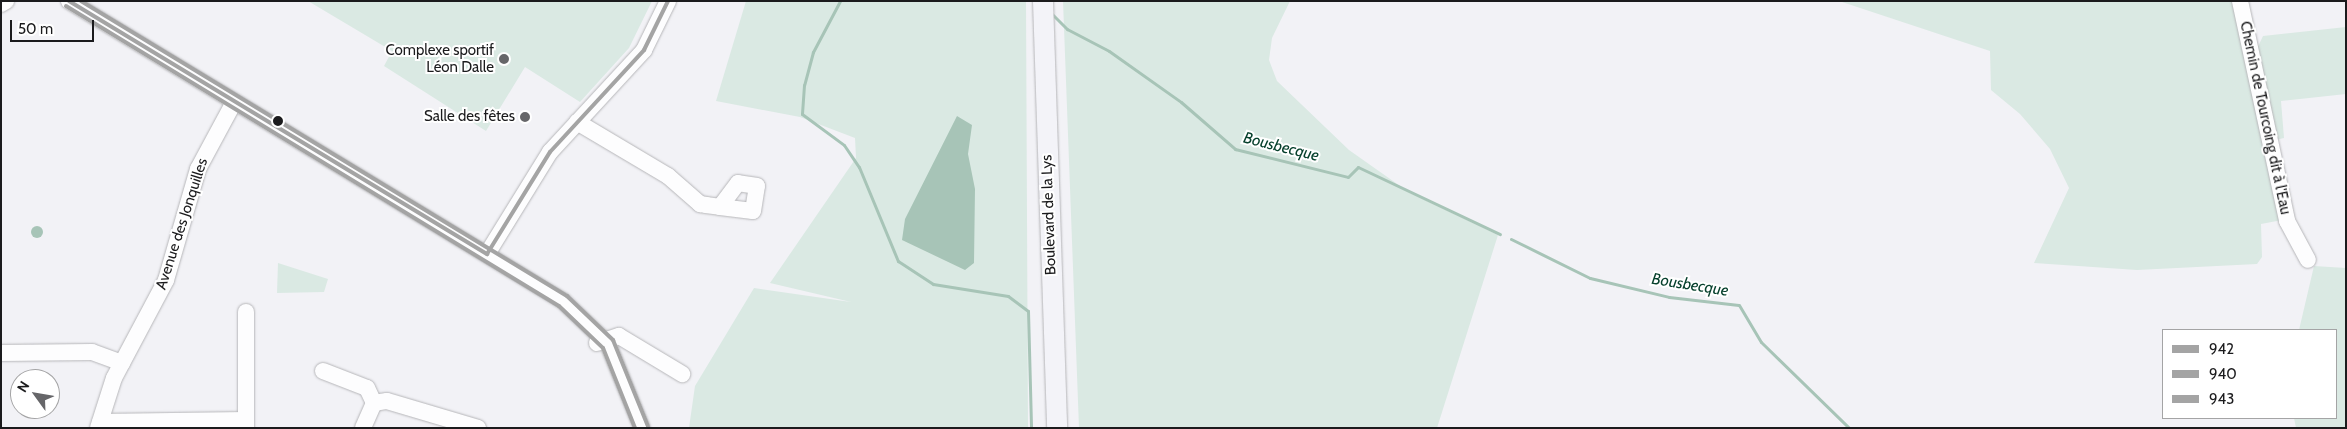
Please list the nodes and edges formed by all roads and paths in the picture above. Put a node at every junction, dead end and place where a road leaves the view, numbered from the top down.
1 (6, 1) edge
2 (69, 1) edge
3 (668, 1) edge
4 (1043, 1) edge
5 (2240, 1) edge
6 (1, 4) edge
7 (233, 104) junction
8 (576, 122) junction
9 (720, 207) dead end
10 (487, 254) junction
11 (2308, 260) dead end
12 (246, 312) dead end
13 (600, 341) junction
14 (1, 353) edge
15 (122, 363) junction
16 (323, 371) dead end
17 (682, 374) dead end
18 (374, 403) junction
19 (246, 424) edge
20 (99, 425) edge
21 (363, 428) edge
22 (478, 428) edge
23 (635, 428) edge
24 (642, 428) edge
25 (1057, 428) edge

1 - 6 street
2 - 7 street
3 - 8 street
4 - 25 main road, Boulevard de la Lys
5 - 11 street, Chemin de Tourcoing dit à l'Eau
7 - 10 street
7 - 15 street, Avenue des Jonquilles
8 - 9 street
8 - 10 street
10 - 13 street
12 - 19 street
13 - 17 street
13 - 23 street
13 - 24 street
14 - 15 street
15 - 20 street, Avenue des Jonquilles
16 - 18 street
18 - 21 street
18 - 22 street
19 - 20 street

